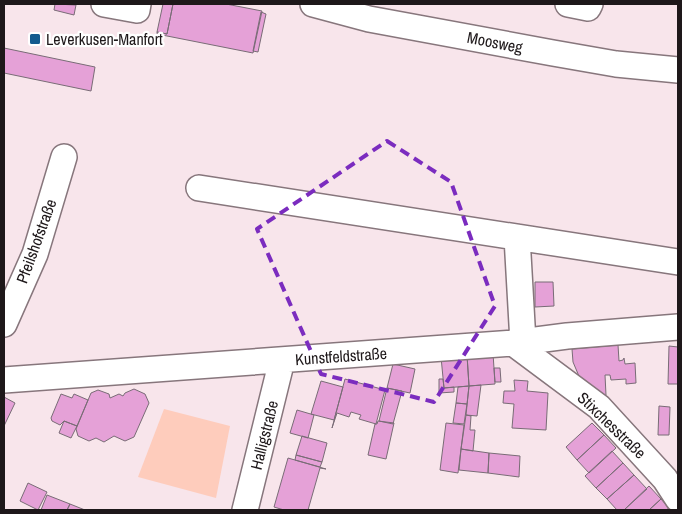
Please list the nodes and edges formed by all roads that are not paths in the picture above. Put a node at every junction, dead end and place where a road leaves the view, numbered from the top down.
1 (104, 4) edge
2 (138, 4) edge
3 (313, 4) edge
4 (568, 4) edge
5 (590, 4) edge
6 (678, 70) edge
7 (64, 157) dead end
8 (199, 188) dead end
9 (517, 237) junction
10 (678, 262) edge
11 (4, 324) edge
12 (678, 327) edge
13 (518, 342) junction
14 (282, 360) junction
15 (4, 380) edge
16 (678, 499) edge
17 (245, 510) edge

1 - 2 street
3 - 6 street, Moosweg
4 - 5 street
7 - 11 street, Pfeilshofstraße
8 - 9 street
9 - 10 street
9 - 13 street
12 - 13 street, Kunstfeldstraße
13 - 14 street, Kunstfeldstraße
13 - 16 street, Stixchesstraße
14 - 15 street, Kunstfeldstraße
14 - 17 street, Halligstraße

